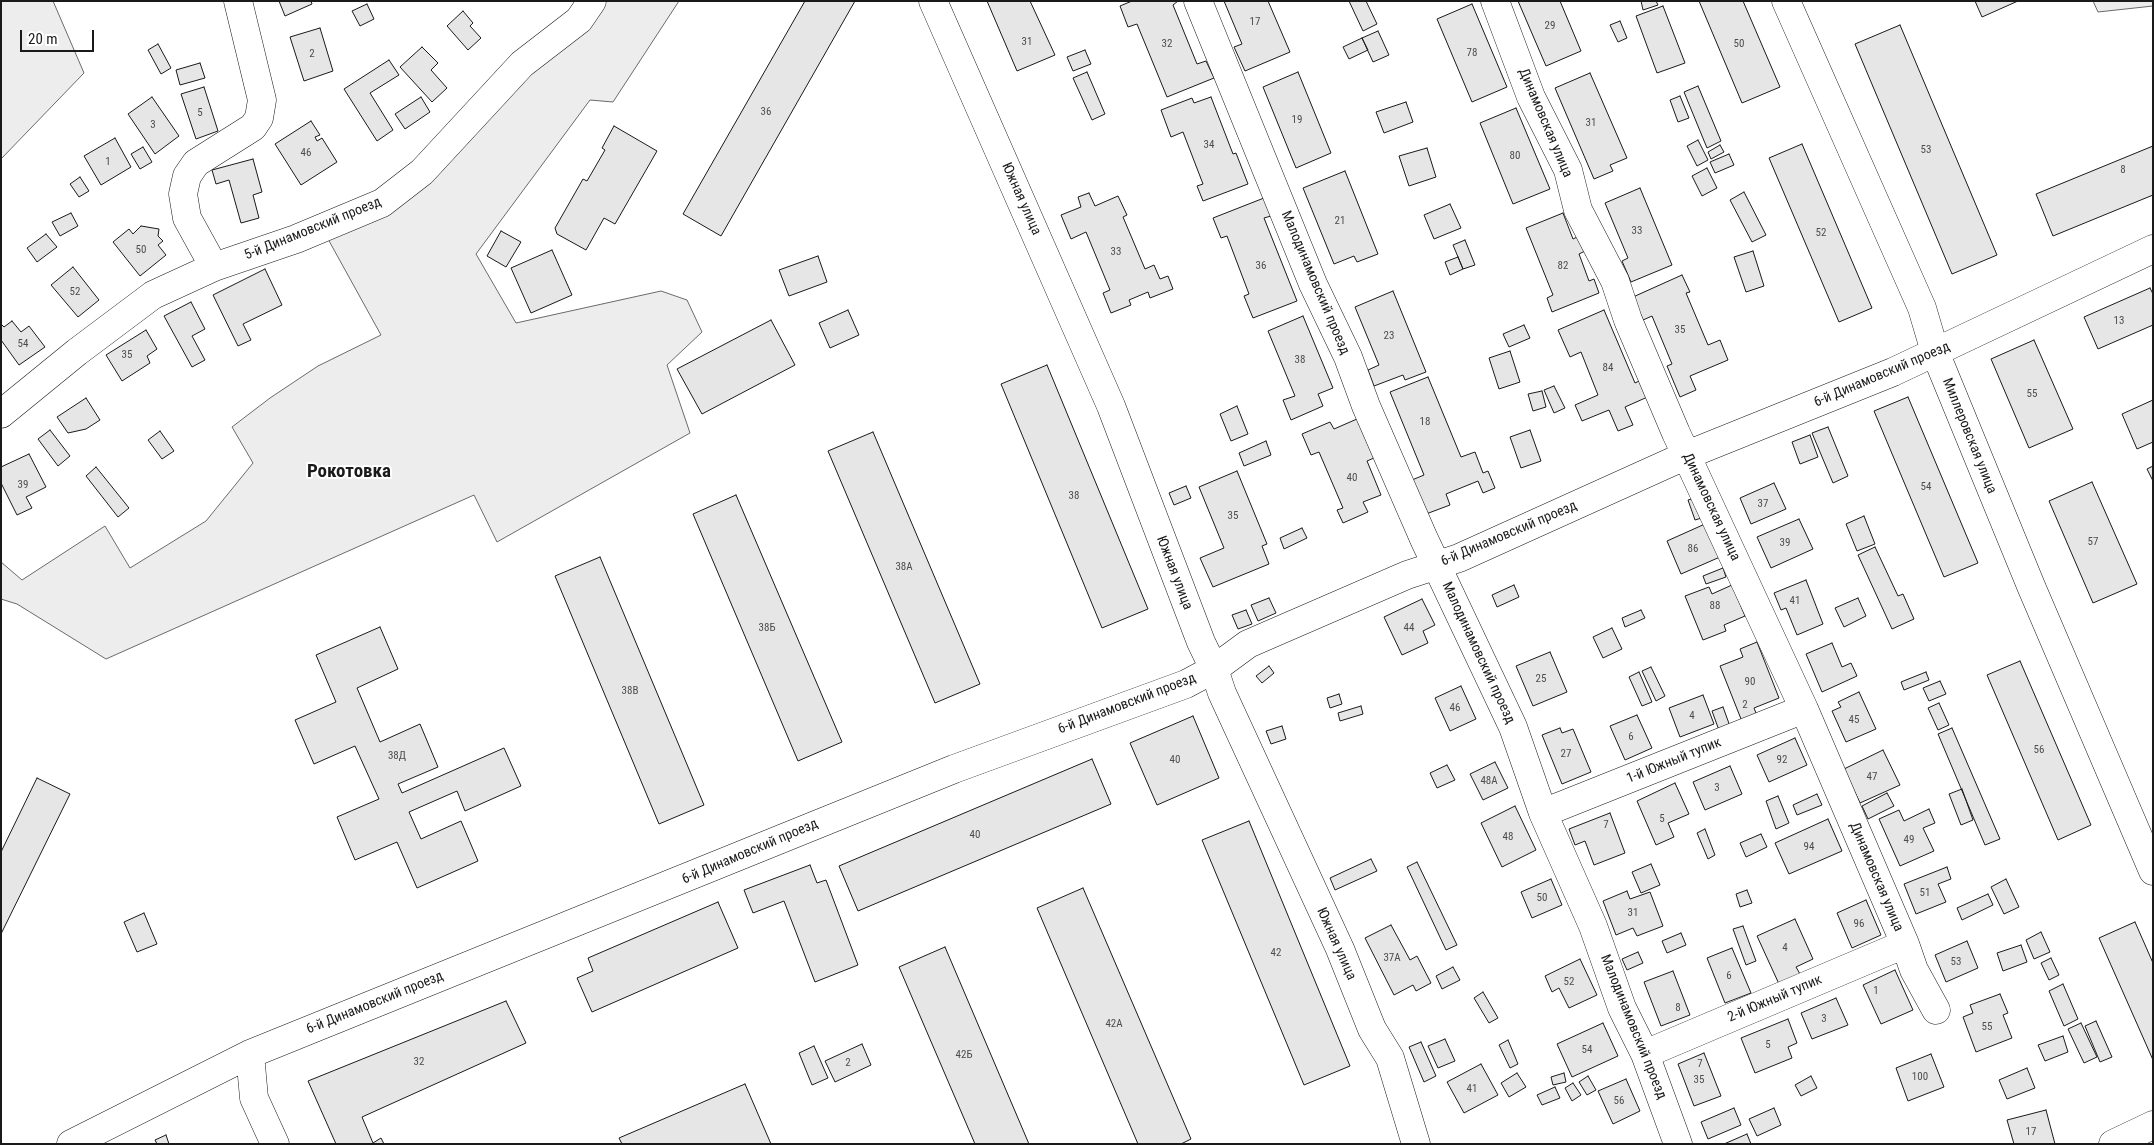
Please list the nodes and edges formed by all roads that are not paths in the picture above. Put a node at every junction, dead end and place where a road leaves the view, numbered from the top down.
1 (238, 1) edge
2 (592, 1) edge
3 (933, 1) edge
4 (1198, 1) edge
5 (1495, 1) edge
6 (1786, 1) edge
7 (2153, 249) edge
8 (214, 267) junction
9 (1935, 352) junction
10 (1, 414) edge
11 (1687, 455) junction
12 (1436, 565) junction
13 (1214, 669) junction
14 (1804, 709) junction
15 (1543, 814) junction
16 (2153, 871) edge
17 (1905, 944) junction
18 (1936, 1010) dead end
19 (250, 1054) junction
20 (1645, 1054) junction
21 (2153, 1125) edge
22 (71, 1144) edge
23 (275, 1144) edge
24 (1416, 1144) edge
25 (1678, 1144) edge
26 (2113, 1144) edge

1 - 8 street
2 - 8 street, 5-й Динамовский проезд
3 - 13 street, Южная улица
4 - 12 street, Малодинамовский проезд
5 - 11 street, Динамовская улица
6 - 9 street, Миллеровская улица
7 - 9 street, 6-й Динамовский проезд
8 - 10 street, 5-й Динамовский проезд
9 - 11 street, 6-й Динамовский проезд
9 - 16 street, Миллеровская улица
11 - 12 street, 6-й Динамовский проезд
11 - 14 street, Динамовская улица
12 - 13 street, 6-й Динамовский проезд
12 - 15 street, Малодинамовский проезд
13 - 19 street, 6-й Динамовский проезд
13 - 24 street, Южная улица
14 - 15 street, 1-й Южный тупик
14 - 17 street, Динамовская улица
15 - 20 street, Малодинамовский проезд
17 - 18 street, Динамовская улица
17 - 20 street, 2-й Южный тупик
19 - 22 street, 6-й Динамовский проезд
19 - 23 street
20 - 25 street, Малодинамовский проезд
21 - 26 street

